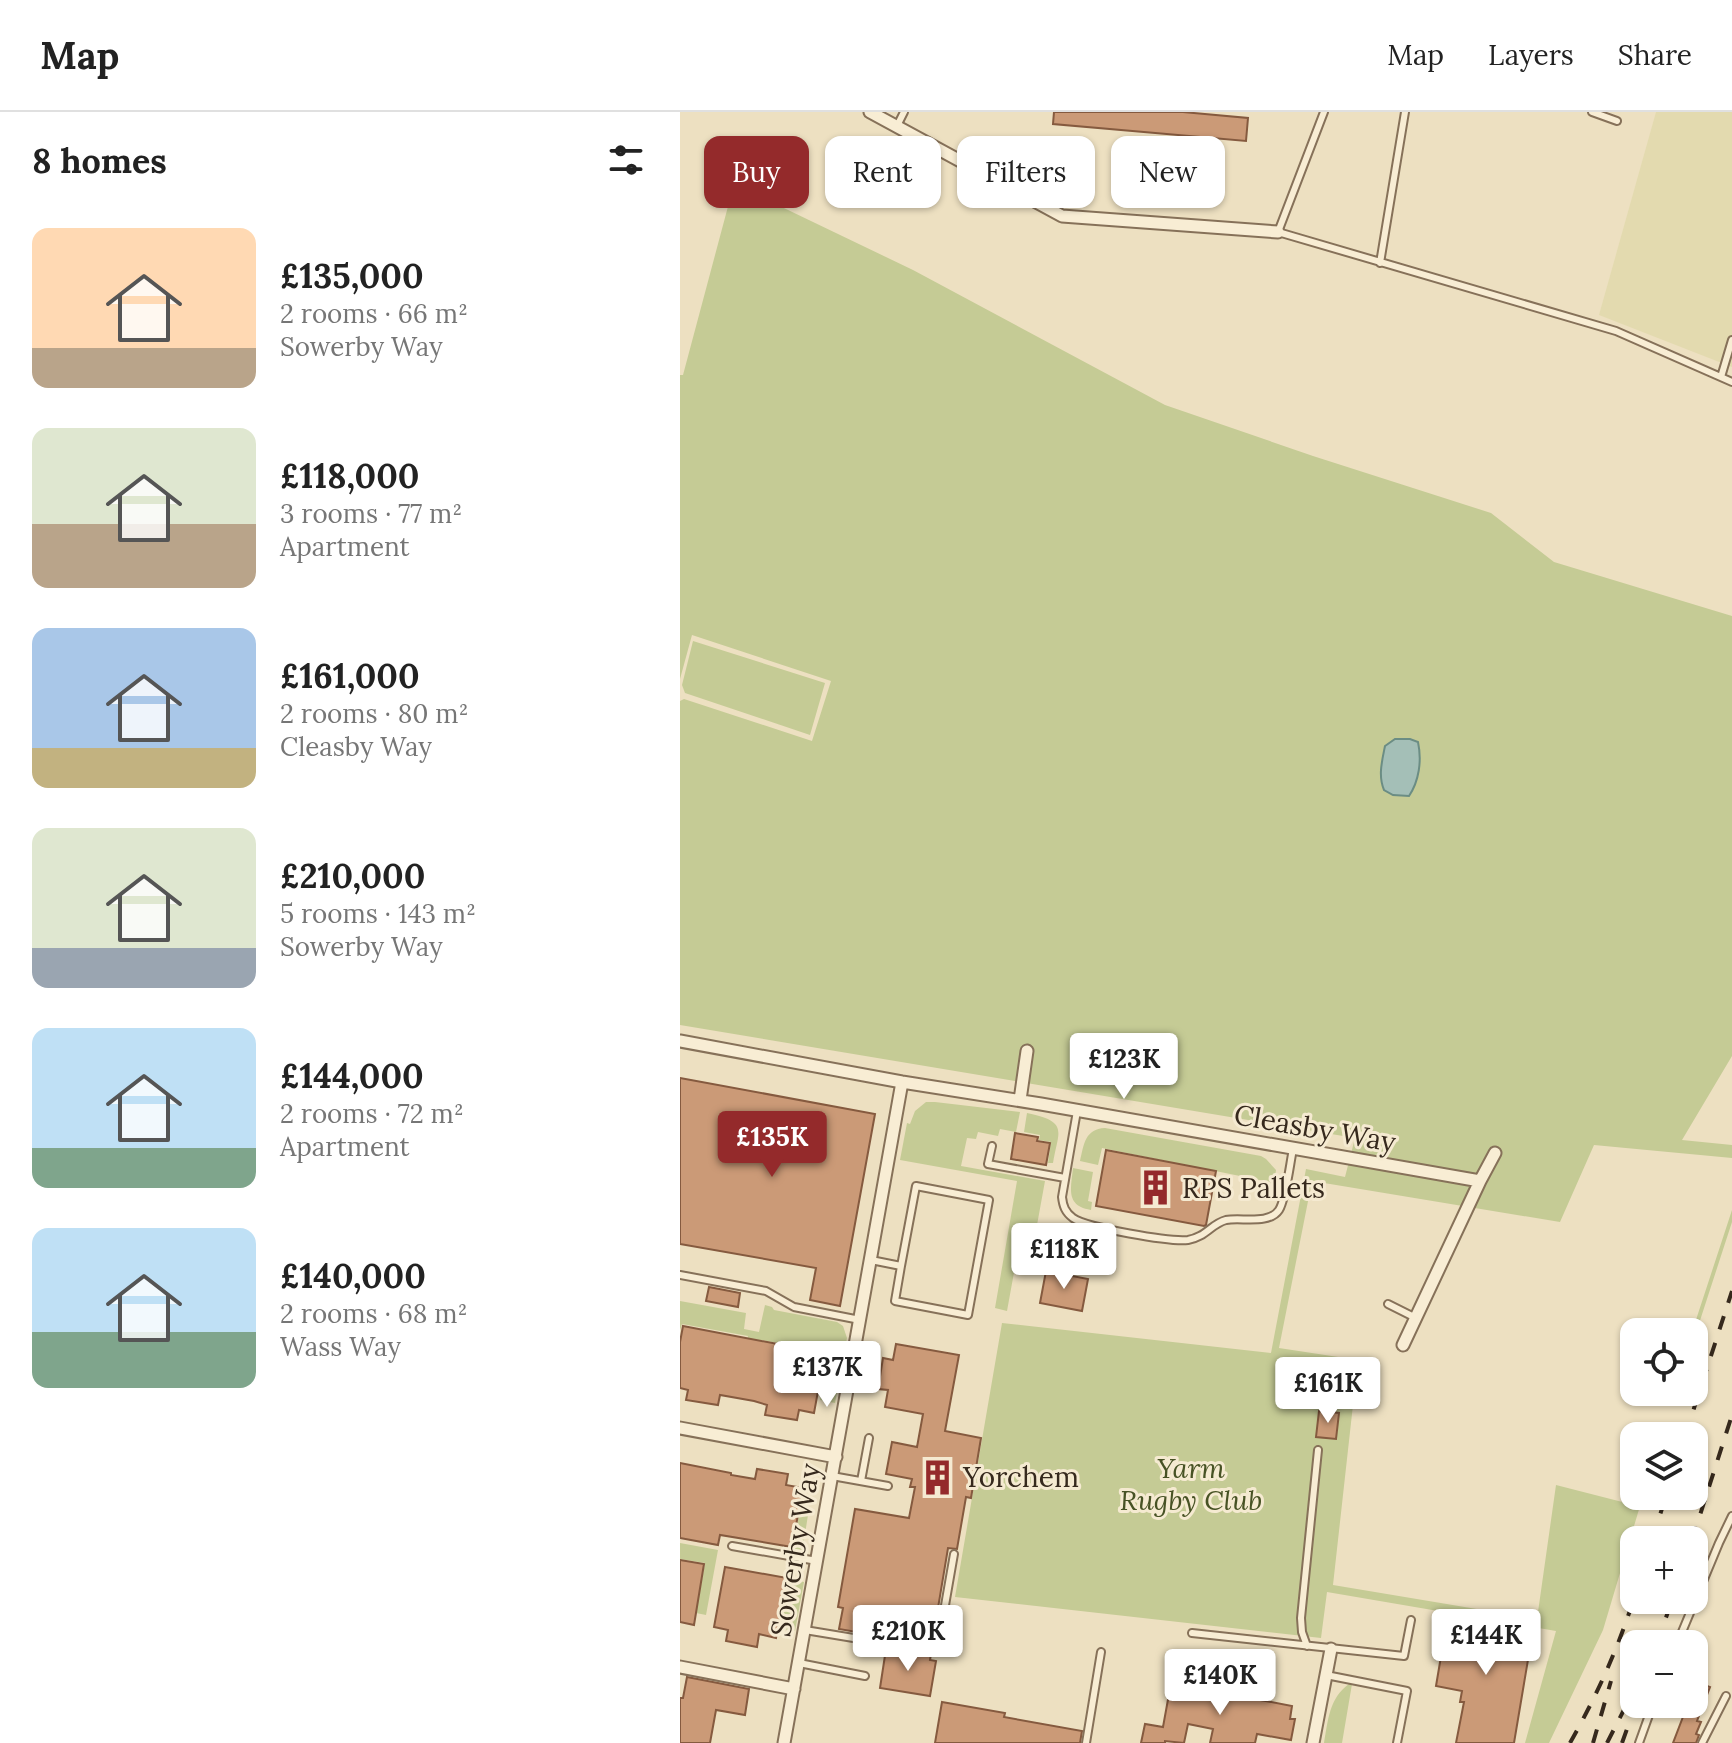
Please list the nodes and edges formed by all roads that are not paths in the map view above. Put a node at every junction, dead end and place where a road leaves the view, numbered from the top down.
1 (870, 112) edge
2 (904, 112) edge
3 (1324, 112) edge
4 (1405, 112) edge
5 (1592, 112) edge
6 (1617, 121) dead end
7 (897, 126) junction
8 (1278, 232) junction
9 (1380, 263) junction
10 (1732, 340) edge
11 (1721, 377) junction
12 (1732, 382) edge
13 (680, 1041) edge
14 (1027, 1051) dead end
15 (902, 1082) junction
16 (1020, 1100) junction
17 (1077, 1111) junction
18 (992, 1146) dead end
19 (1293, 1148) junction
20 (1495, 1153) dead end
21 (1065, 1178) junction
22 (1480, 1181) junction
23 (871, 1260) junction
24 (901, 1266) junction
25 (680, 1275) edge
26 (1388, 1304) dead end
27 (1416, 1318) junction
28 (860, 1320) junction
29 (1403, 1345) dead end
30 (680, 1428) edge
31 (869, 1438) dead end
32 (1318, 1450) dead end
33 (836, 1457) junction
34 (832, 1476) junction
35 (861, 1481) junction
36 (888, 1486) dead end
37 (1732, 1516) edge
38 (732, 1546) dead end
39 (954, 1554) dead end
40 (817, 1561) junction
41 (1411, 1620) dead end
42 (805, 1630) junction
43 (1683, 1630) edge
44 (1192, 1633) dead end
45 (1307, 1646) junction
46 (1331, 1649) junction
47 (1101, 1652) dead end
48 (799, 1663) junction
49 (680, 1667) edge
50 (1326, 1675) junction
51 (865, 1676) dead end
52 (794, 1689) junction
53 (1726, 1696) dead end
54 (1648, 1718) edge
55 (784, 1743) edge
56 (1086, 1743) edge
57 (1313, 1743) edge
58 (1397, 1743) edge
59 (1639, 1743) edge
60 (1702, 1743) edge

1 - 7 street
2 - 7 lane
3 - 8 lane
4 - 9 lane
5 - 6 lane
7 - 8 street
8 - 9 lane
9 - 11 lane
10 - 11 lane
11 - 12 lane
13 - 15 street, Cleasby Way
14 - 16 street
15 - 16 street, Cleasby Way
15 - 23 street, Sowerby Way
16 - 17 street, Cleasby Way
17 - 19 street, Cleasby Way
17 - 21 lane
18 - 21 lane
19 - 21 lane
19 - 22 street, Cleasby Way
20 - 22 street
22 - 27 street
23 - 24 lane
23 - 28 street, Sowerby Way
24 - 24 lane
25 - 28 lane
26 - 27 lane
27 - 29 street
28 - 33 street, Sowerby Way
30 - 33 street
31 - 35 lane
32 - 45 lane
33 - 34 street, Sowerby Way
34 - 35 lane
34 - 40 street, Sowerby Way
35 - 36 lane
37 - 43 lane
38 - 40 lane
39 - 42 lane
40 - 42 street, Sowerby Way
41 - 46 lane
42 - 48 street, Sowerby Way
44 - 45 lane
45 - 46 lane
46 - 50 street
47 - 56 lane
48 - 51 lane
48 - 52 street, Sowerby Way
49 - 52 street
50 - 57 street
50 - 58 lane
52 - 55 street, Sowerby Way
53 - 60 lane
54 - 59 lane

